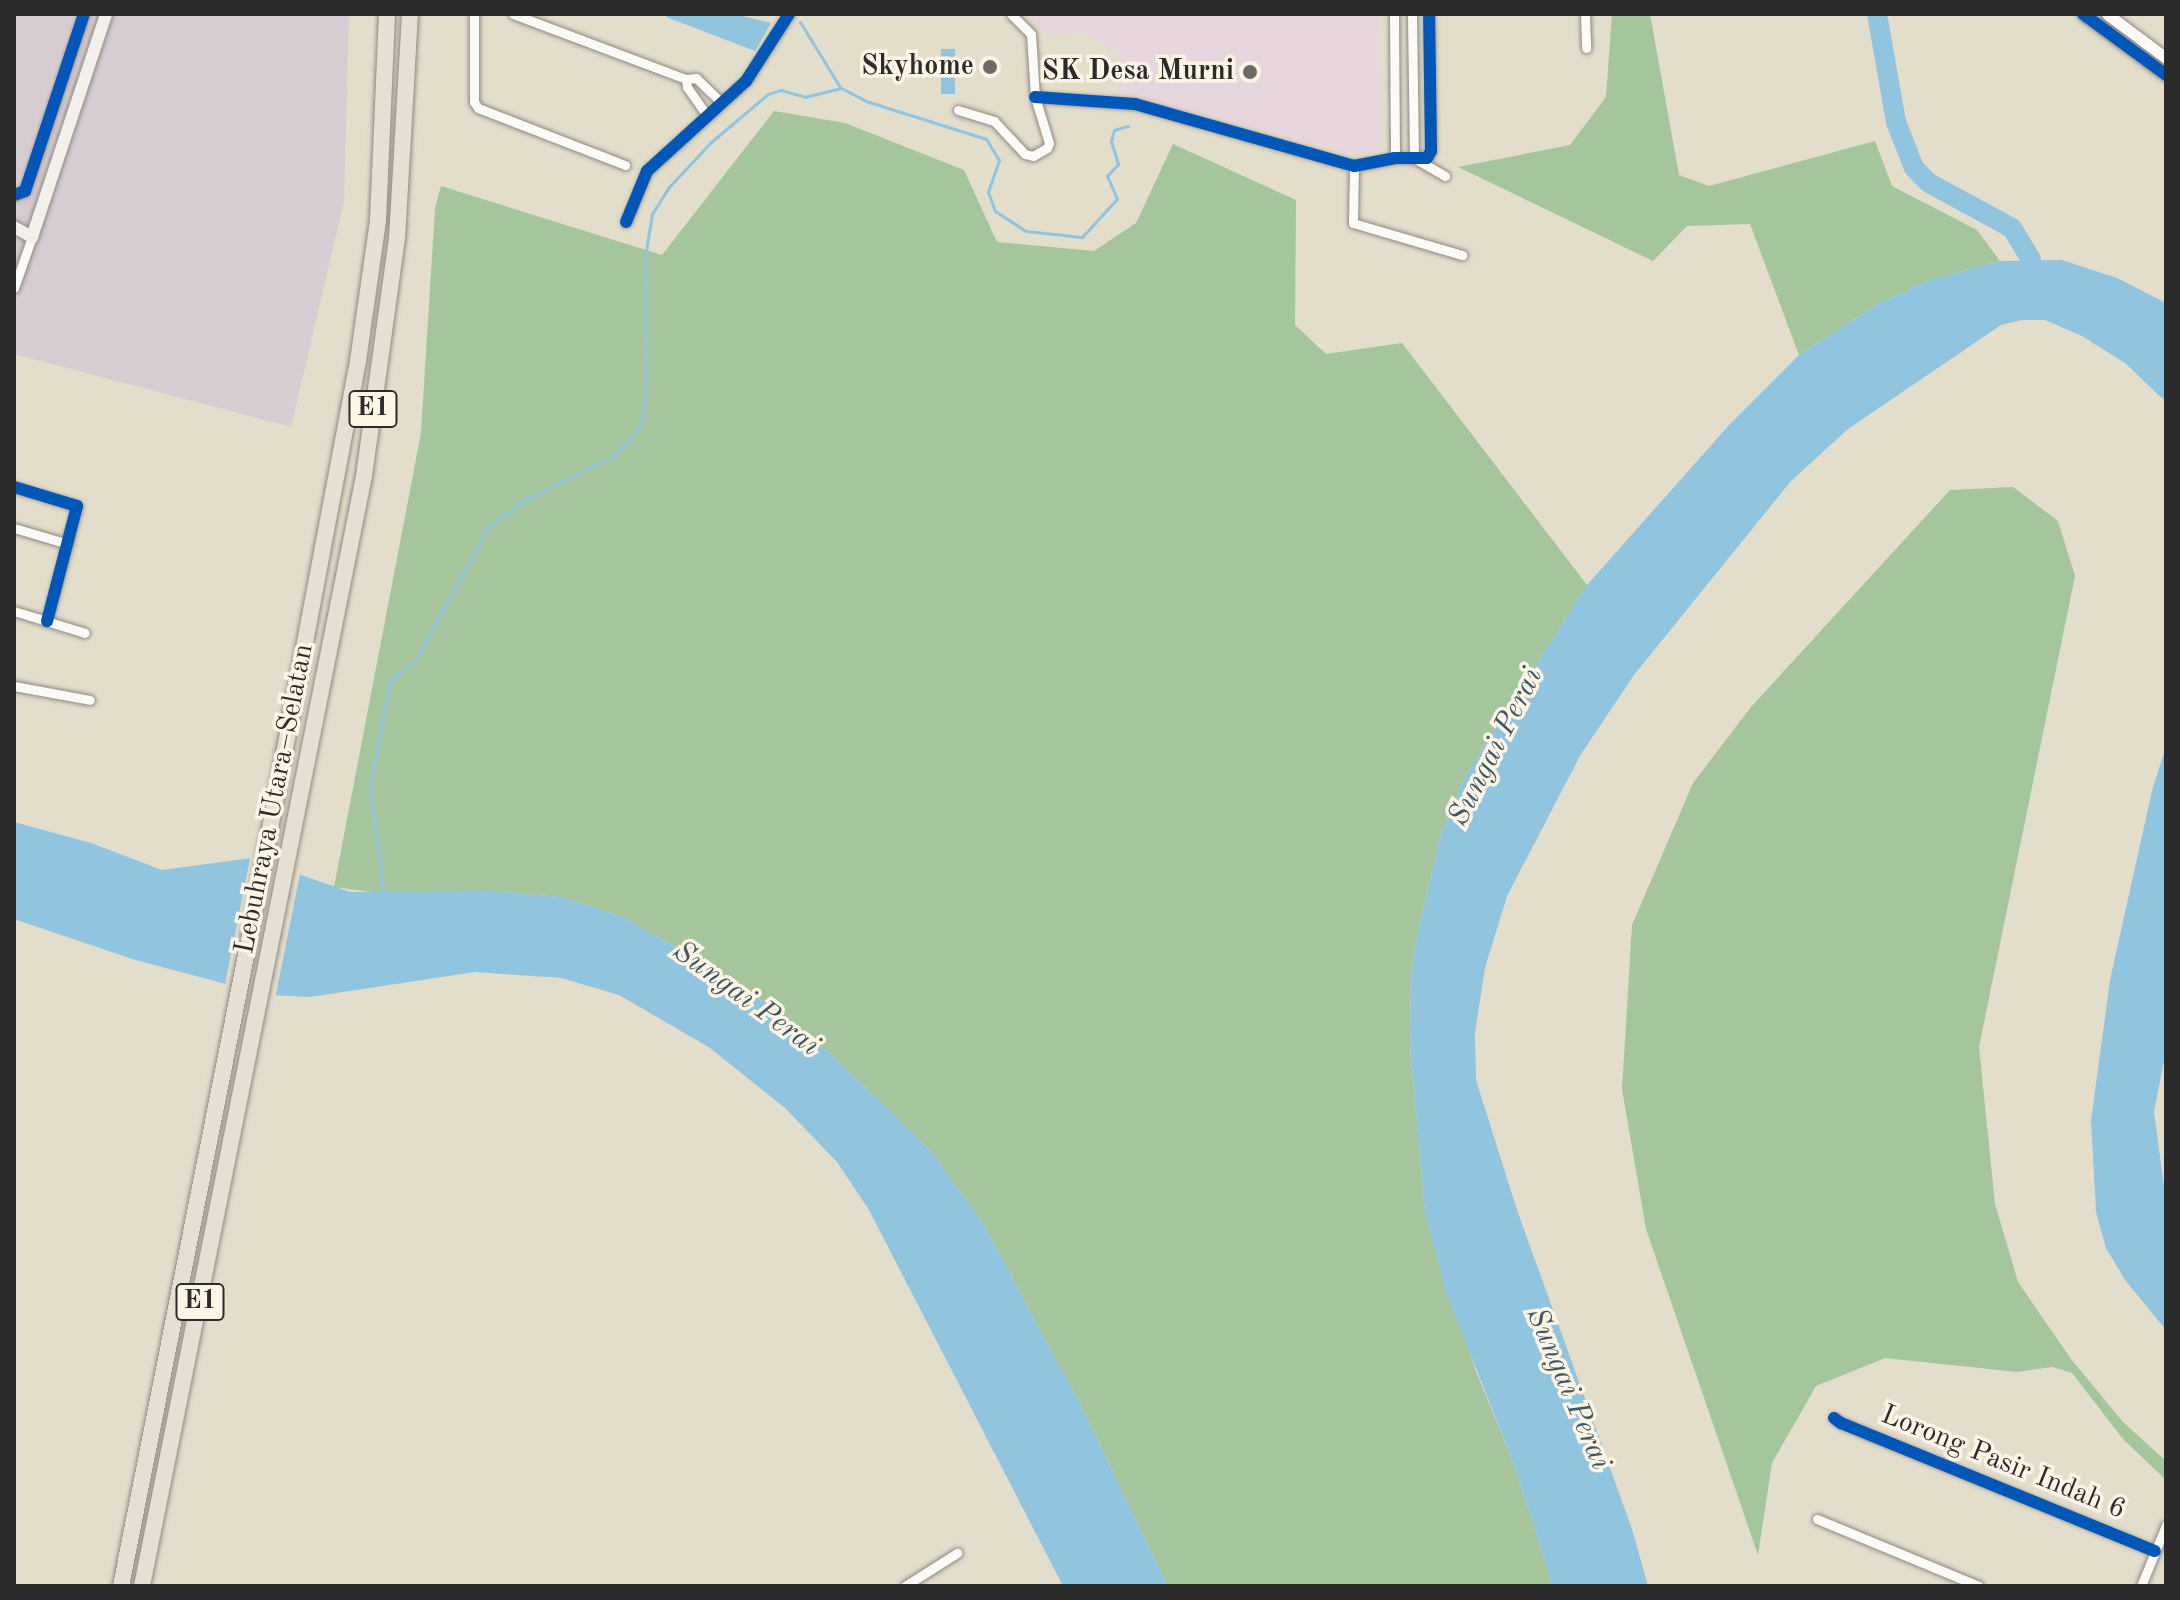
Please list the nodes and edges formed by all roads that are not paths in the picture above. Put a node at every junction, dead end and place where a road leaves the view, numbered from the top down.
1 (84, 14) edge
2 (106, 14) edge
3 (387, 14) edge
4 (410, 14) edge
5 (474, 14) edge
6 (513, 14) edge
7 (789, 14) edge
8 (1011, 14) edge
9 (1394, 14) edge
10 (1412, 14) edge
11 (1429, 14) edge
12 (1585, 14) edge
13 (2083, 14) edge
14 (2107, 14) edge
15 (1586, 48) dead end
16 (2166, 58) edge
17 (2166, 75) edge
18 (686, 79) junction
19 (1035, 97) junction
20 (720, 101) junction
21 (958, 110) dead end
22 (706, 114) junction
23 (1395, 158) junction
24 (1414, 158) junction
25 (625, 165) dead end
26 (1354, 166) junction
27 (1445, 176) dead end
28 (14, 195) edge
29 (626, 222) dead end
30 (14, 227) edge
31 (32, 237) junction
32 (1462, 255) dead end
33 (14, 288) edge
34 (14, 487) edge
35 (14, 528) edge
36 (68, 544) junction
37 (14, 611) edge
38 (47, 621) junction
39 (85, 633) dead end
40 (14, 686) edge
41 (90, 700) dead end
42 (1834, 1418) dead end
43 (1817, 1519) dead end
44 (155, 1522) junction
45 (2166, 1525) edge
46 (2155, 1551) junction
47 (957, 1553) dead end
48 (121, 1586) edge
49 (142, 1586) edge
50 (150, 1586) edge
51 (905, 1586) edge
52 (1979, 1586) edge
53 (2141, 1586) edge

1 - 28 street
2 - 31 main road
3 - 48 highway, Lebuhraya Utara–Selatan / E1
4 - 44 highway, Lebuhraya Utara–Selatan / E1
5 - 25 street
6 - 18 street
7 - 20 street
8 - 19 street
9 - 23 street
10 - 24 street
11 - 24 street
12 - 15 street
13 - 17 street
14 - 16 street
18 - 20 street
18 - 22 street
19 - 21 street
19 - 26 street
20 - 22 street
22 - 29 street
23 - 24 street
23 - 26 street
24 - 27 street
26 - 32 street
30 - 31 main road
31 - 33 street
34 - 36 street
35 - 36 street
36 - 38 street
37 - 38 street
38 - 39 street
40 - 41 street
42 - 46 street, Lorong Pasir Indah 6
43 - 52 street
44 - 49 highway, Lebuhraya Utara–Selatan / E1
44 - 50 highway
45 - 46 street
46 - 53 street
47 - 51 street

